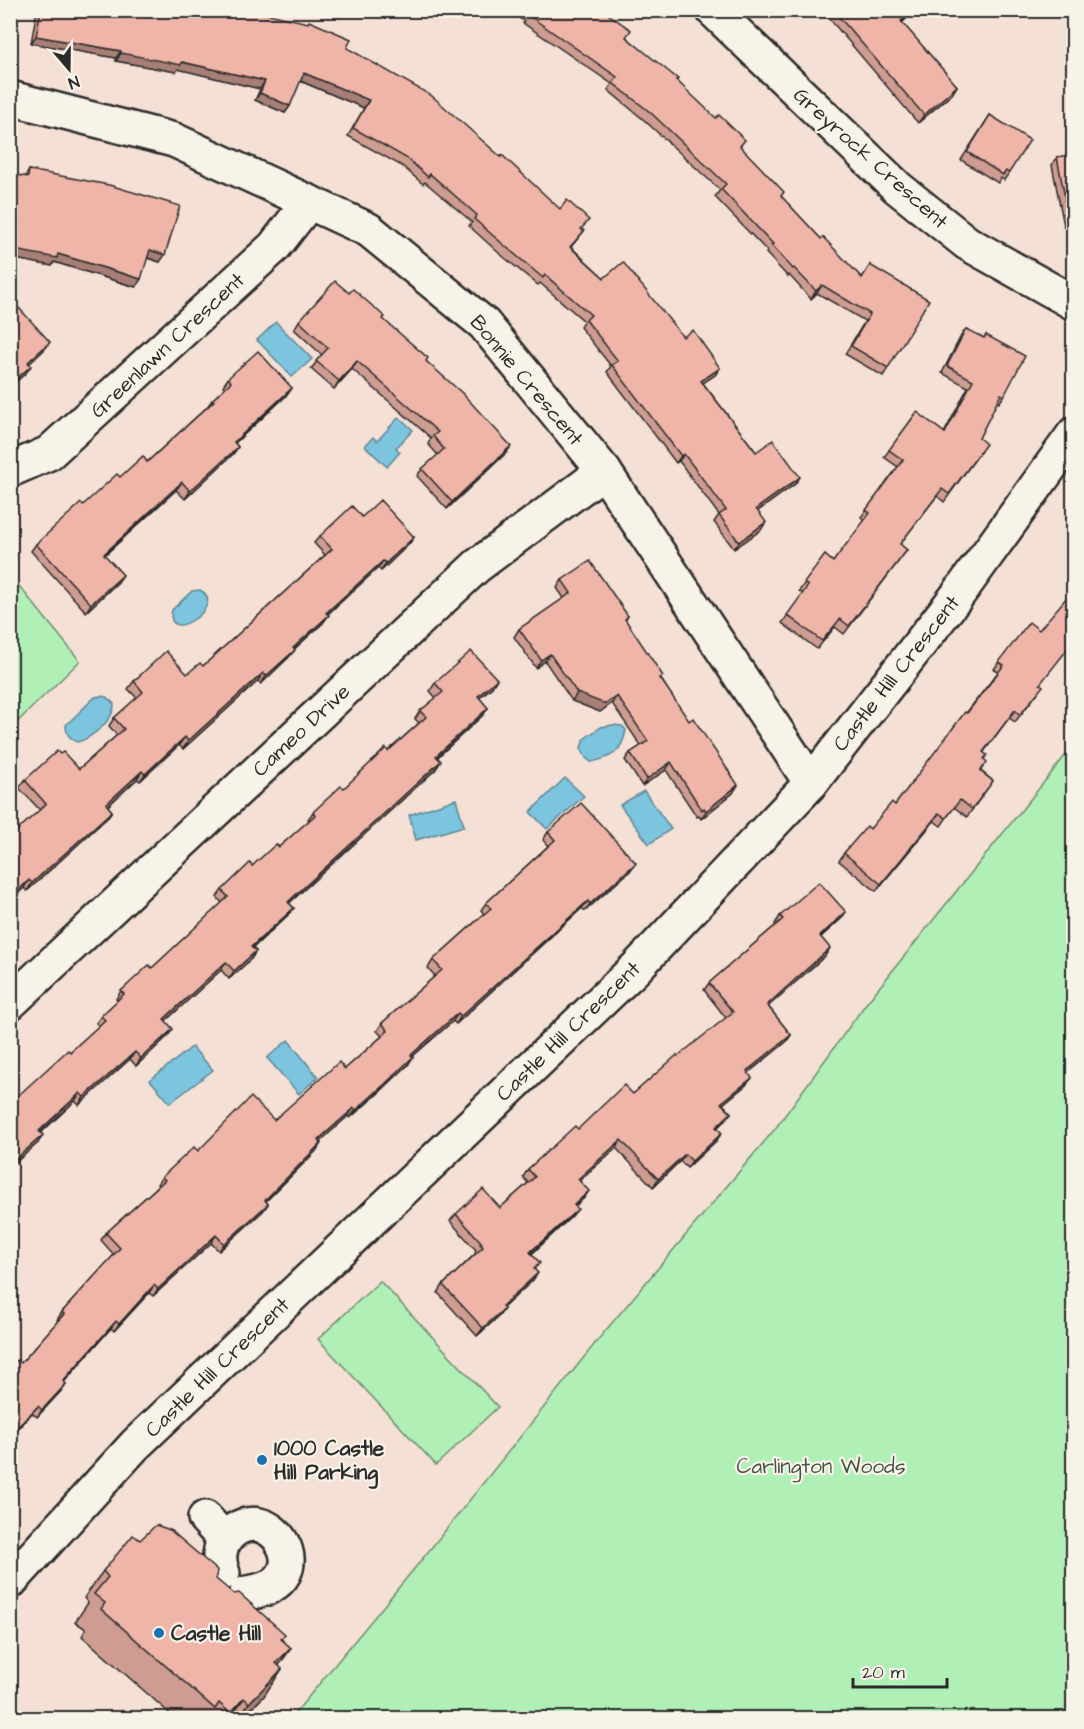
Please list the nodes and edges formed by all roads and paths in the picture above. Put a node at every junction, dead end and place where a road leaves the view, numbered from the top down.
1 (713, 10) edge
2 (10, 98) edge
3 (309, 202) junction
4 (1074, 303) edge
5 (1074, 434) edge
6 (10, 470) edge
7 (604, 471) junction
8 (811, 783) junction
9 (10, 1003) edge
10 (215, 1529) joint
11 (10, 1581) edge

1 - 4 street, Greyrock Crescent
2 - 3 street, Bonnie Crescent
3 - 6 street, Greenlawn Crescent
3 - 7 street, Bonnie Crescent
5 - 8 street, Castle Hill Crescent
7 - 8 street, Bonnie Crescent
7 - 9 street, Cameo Drive
8 - 11 street, Castle Hill Crescent
10 - 10 street

